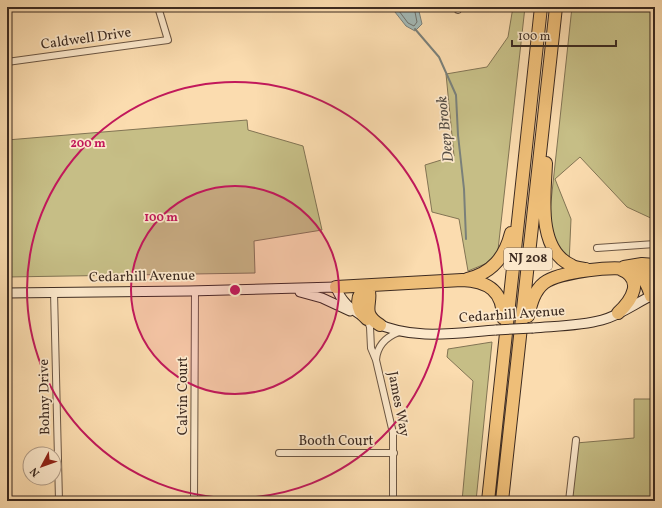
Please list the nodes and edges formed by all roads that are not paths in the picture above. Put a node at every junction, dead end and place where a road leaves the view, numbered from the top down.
1 (158, 7) edge
2 (541, 7) edge
3 (556, 7) edge
4 (7, 62) edge
5 (548, 75) junction
6 (525, 155) junction
7 (655, 244) edge
8 (597, 248) dead end
9 (633, 265) junction
10 (655, 265) edge
11 (614, 268) junction
12 (593, 270) junction
13 (462, 280) junction
14 (655, 280) edge
15 (368, 286) junction
16 (336, 288) junction
17 (277, 289) junction
18 (195, 291) junction
19 (54, 292) junction
20 (7, 293) edge
21 (653, 295) edge
22 (618, 313) junction
23 (367, 319) junction
24 (380, 325) junction
25 (399, 332) junction
26 (376, 360) junction
27 (501, 385) junction
28 (576, 440) dead end
29 (509, 444) junction
30 (279, 453) dead end
31 (394, 453) junction
32 (59, 501) edge
33 (194, 501) edge
34 (393, 501) edge
35 (488, 501) edge
36 (502, 501) edge
37 (569, 501) edge

1 - 4 street, Caldwell Drive
2 - 6 highway, NJ 208
3 - 5 highway, NJ 208
5 - 12 highway
5 - 29 highway, NJ 208
6 - 13 highway
6 - 27 highway, NJ 208
7 - 8 street
9 - 10 highway
9 - 11 highway
9 - 14 highway
11 - 12 highway
11 - 21 highway
11 - 22 highway
12 - 29 highway
13 - 15 highway
13 - 27 highway
15 - 16 highway
15 - 23 highway
15 - 24 highway
16 - 17 main road, Cedarhill Avenue
16 - 23 main road, Cedarhill Avenue
17 - 18 main road, Cedarhill Avenue
17 - 23 main road, Cedarhill Avenue
18 - 19 main road, Cedarhill Avenue
18 - 33 street, Calvin Court
19 - 20 main road, Cedarhill Avenue
19 - 32 street, Bohny Drive
21 - 22 main road, Cedarhill Avenue
22 - 25 main road, Cedarhill Avenue, bridge
23 - 24 main road, Cedarhill Avenue
23 - 26 street, James Way
24 - 25 main road, Cedarhill Avenue
25 - 26 street, James Way
26 - 31 street, James Way
27 - 35 highway, NJ 208
28 - 37 street
29 - 36 highway, NJ 208
30 - 31 street, Booth Court
31 - 34 street, James Way

